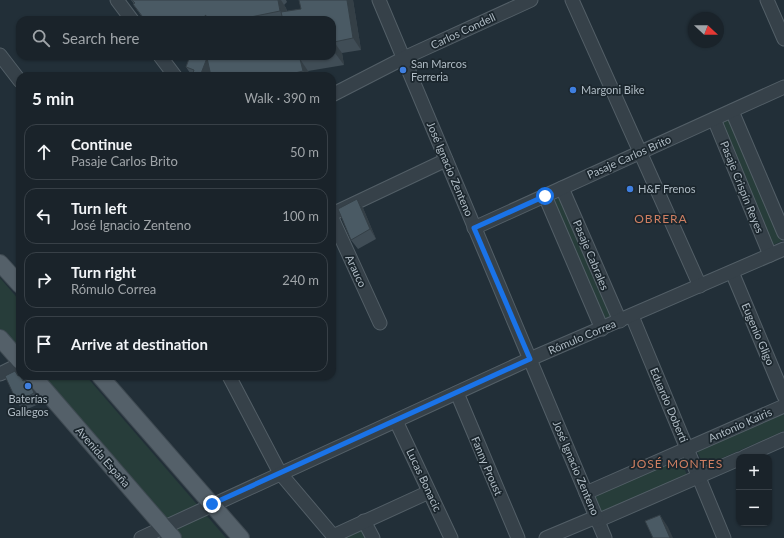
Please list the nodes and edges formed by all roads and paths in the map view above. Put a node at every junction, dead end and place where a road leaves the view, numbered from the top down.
1 (117, 0) edge
2 (379, 0) edge
3 (531, 0) edge
4 (572, 0) edge
5 (767, 0) edge
6 (129, 16) edge
7 (784, 39) edge
8 (0, 55) edge
9 (404, 58) junction
10 (163, 60) edge
11 (172, 72) edge
12 (16, 76) edge
13 (784, 88) edge
14 (336, 93) edge
15 (732, 111) junction
16 (714, 119) junction
17 (640, 152) junction
18 (446, 160) junction
19 (562, 188) junction
20 (545, 196) junction
21 (336, 212) edge
22 (336, 227) edge
23 (474, 228) junction
24 (784, 233) edge
25 (784, 249) edge
26 (770, 255) junction
27 (0, 263) edge
28 (732, 272) junction
29 (16, 281) edge
30 (700, 286) junction
31 (626, 319) junction
32 (380, 323) dead end
33 (602, 329) junction
34 (0, 338) edge
35 (16, 358) edge
36 (530, 359) junction
37 (16, 365) edge
38 (0, 374) edge
39 (36, 380) edge
40 (104, 380) edge
41 (231, 380) edge
42 (457, 394) junction
43 (784, 396) edge
44 (784, 406) edge
45 (396, 422) junction
46 (784, 439) edge
47 (687, 448) junction
48 (751, 454) edge
49 (736, 460) edge
50 (280, 473) junction
51 (699, 477) junction
52 (429, 492) junction
53 (586, 492) junction
54 (212, 504) junction
55 (596, 519) junction
56 (364, 521) junction
57 (169, 533) edge
58 (334, 537) edge
59 (141, 538) edge
60 (241, 538) edge
61 (373, 538) edge
62 (452, 538) edge
63 (518, 538) edge
64 (546, 538) edge
65 (605, 538) edge
66 (724, 538) edge

1 - 6 street
2 - 9 street, José Ignacio Zenteno
3 - 9 street, Carlos Condell
4 - 17 street
5 - 7 street
8 - 12 street
9 - 14 street, Carlos Condell
9 - 18 street, José Ignacio Zenteno
10 - 11 street
13 - 15 street, Pasaje Carlos Brito
15 - 16 street, Pasaje Carlos Brito
15 - 24 street, Pasaje Crispín Reyes
16 - 17 street, Pasaje Carlos Brito
16 - 26 street, Pasaje Crispín Reyes
17 - 19 street, Pasaje Carlos Brito
17 - 30 street
18 - 21 street
18 - 23 street, José Ignacio Zenteno
19 - 20 street, Pasaje Carlos Brito
19 - 31 street, Pasaje Cabrales
20 - 23 street, Pasaje Carlos Brito
20 - 33 street, Pasaje Cabrales
22 - 32 street, Arauco
23 - 36 street, José Ignacio Zenteno
25 - 26 street, Rómulo Correa
26 - 28 street, Rómulo Correa
27 - 29 main road
28 - 30 street, Rómulo Correa
28 - 43 street, Eugenio Gligo
30 - 31 street, Rómulo Correa
31 - 33 street, Rómulo Correa
31 - 47 street, Eduardo Doberti
33 - 36 street, Rómulo Correa
34 - 35 main road
36 - 42 street, Rómulo Correa
36 - 53 street, José Ignacio Zenteno
37 - 38 street
39 - 57 main road, Avenida España
40 - 54 main road
41 - 50 street
42 - 45 street, Rómulo Correa
42 - 63 street, Fanny Proust
44 - 47 street, Antonio Kairis
45 - 50 street, Rómulo Correa
45 - 52 street, Lucas Bonacic
46 - 48 street
47 - 51 street, Eduardo Doberti
47 - 53 street, Antonio Kairis
49 - 51 street
50 - 54 street, Rómulo Correa
50 - 58 street
51 - 55 street
51 - 66 street, Eduardo Doberti
52 - 56 street
52 - 62 street, Lucas Bonacic
53 - 55 street, José Ignacio Zenteno
54 - 57 street, Rómulo Correa
54 - 60 main road
55 - 64 street
55 - 65 street, José Ignacio Zenteno
56 - 58 street
56 - 61 street
57 - 59 street, Rómulo Correa

